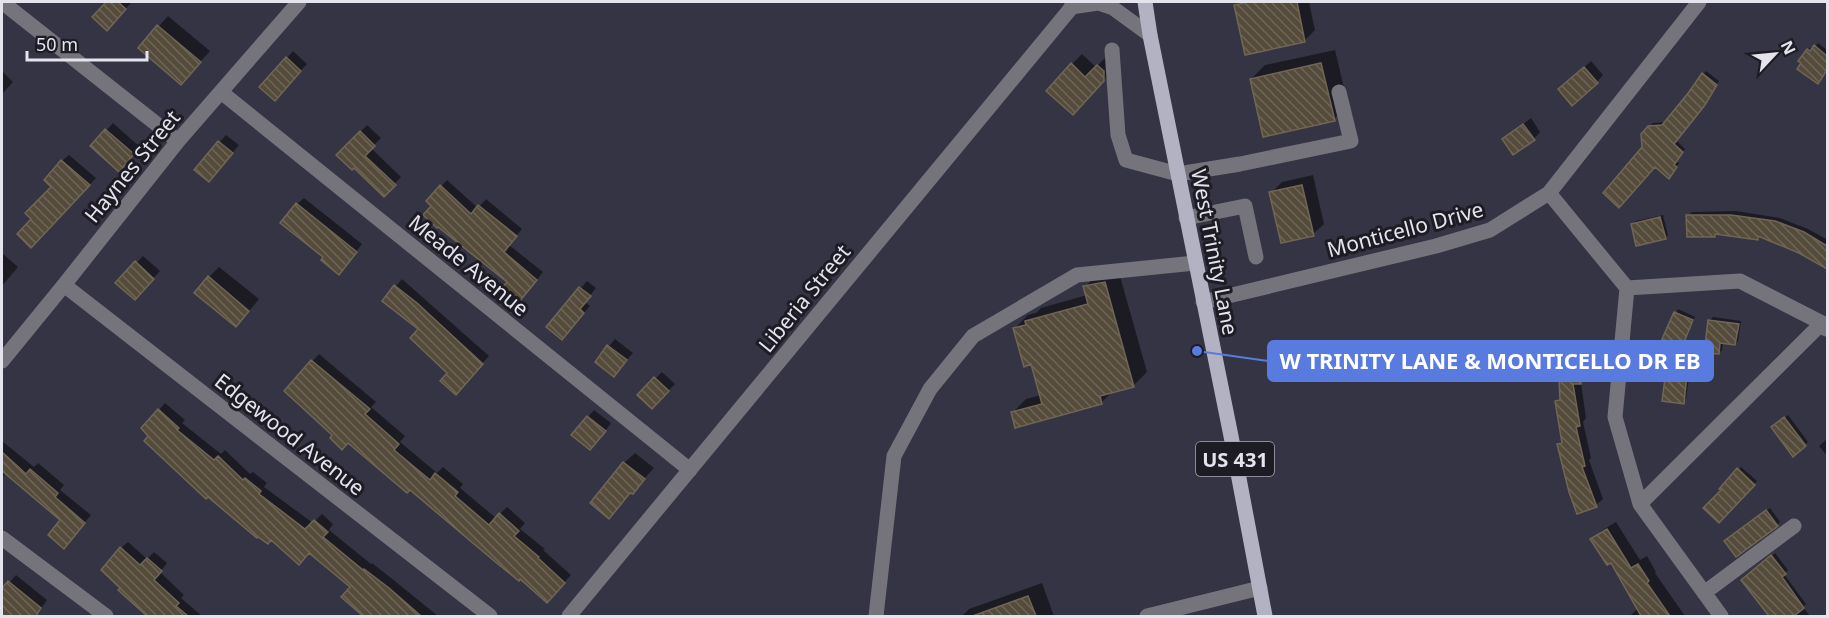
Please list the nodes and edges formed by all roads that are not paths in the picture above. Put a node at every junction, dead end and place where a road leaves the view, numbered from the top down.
1 (299, 2) edge
2 (1145, 2) edge
3 (1699, 2) edge
4 (2, 3) edge
5 (1073, 4) edge
6 (1150, 35) junction
7 (1112, 50) dead end
8 (221, 92) junction
9 (1339, 92) dead end
10 (178, 141) junction
11 (1178, 174) junction
12 (1549, 193) junction
13 (1186, 218) junction
14 (1256, 257) dead end
15 (1196, 263) junction
16 (64, 285) junction
17 (1627, 288) junction
18 (1203, 302) junction
19 (1825, 327) edge
20 (2, 361) edge
21 (690, 470) junction
22 (1641, 504) junction
23 (1794, 526) dead end
24 (2, 538) edge
25 (1260, 588) junction
26 (1704, 593) junction
27 (106, 616) edge
28 (490, 616) edge
29 (569, 616) edge
30 (876, 616) edge
31 (1147, 616) edge
32 (1265, 616) edge
33 (1720, 616) edge

1 - 8 street, Haynes Street
2 - 6 main road, West Trinity Lane / US 431
3 - 12 street, Monticello Drive
4 - 10 street
5 - 6 street, Liberia Street
5 - 21 street, Liberia Street
6 - 11 main road, West Trinity Lane / US 431
7 - 11 street
8 - 10 street, Haynes Street
8 - 21 street, Meade Avenue
9 - 11 street
10 - 16 street, Haynes Street
11 - 13 main road, West Trinity Lane / US 431
12 - 17 street
12 - 18 street, Monticello Drive
13 - 14 street
13 - 15 main road, West Trinity Lane / US 431
15 - 18 main road, West Trinity Lane / US 431
15 - 30 street
16 - 20 street, Haynes Street
16 - 28 street, Edgewood Avenue
17 - 19 street
17 - 22 street
18 - 25 main road, West Trinity Lane / US 431
19 - 22 street
21 - 29 street, Liberia Street
22 - 26 street
23 - 26 street
24 - 27 street
25 - 31 street
25 - 32 main road, West Trinity Lane / US 431
26 - 33 street

